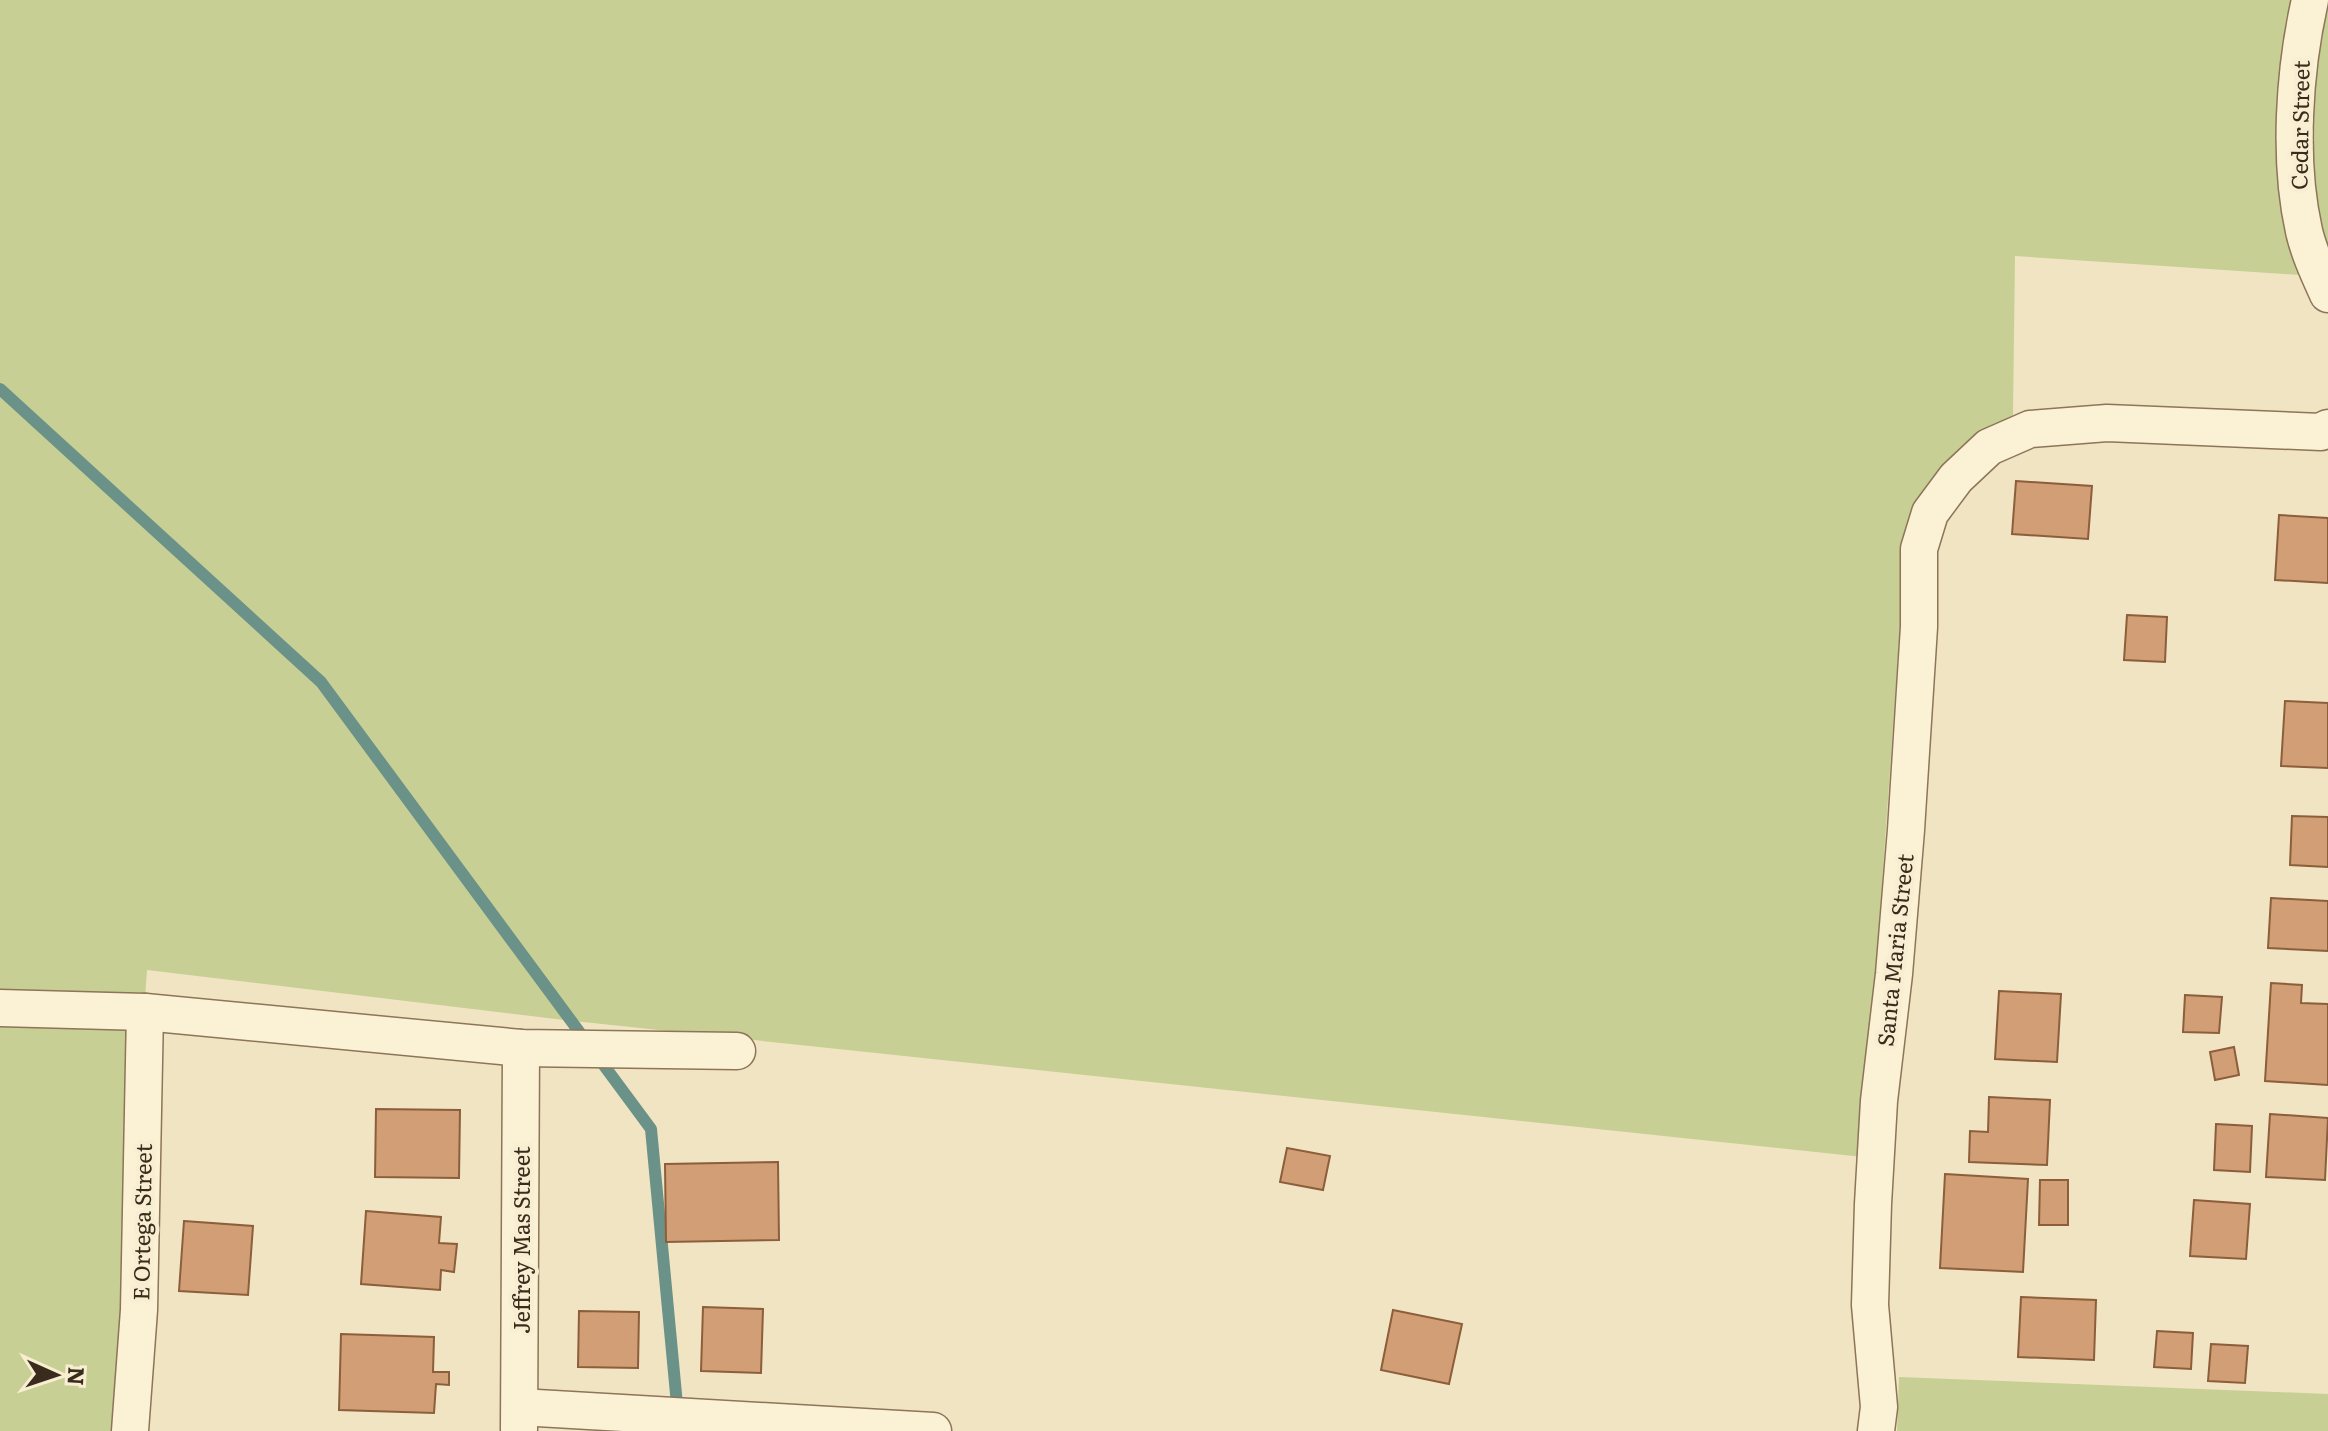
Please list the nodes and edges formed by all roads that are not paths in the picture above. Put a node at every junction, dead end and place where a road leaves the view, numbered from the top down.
1 (2310, 0) edge
2 (2328, 294) edge
3 (2328, 428) edge
4 (0, 1008) edge
5 (145, 1012) junction
6 (521, 1048) junction
7 (737, 1051) dead end
8 (519, 1419) edge
9 (130, 1431) edge
10 (933, 1431) edge
11 (1876, 1431) edge

1 - 2 street, Cedar Street
3 - 11 street, Santa Maria Street
4 - 5 street
5 - 6 street
5 - 9 street, E Ortega Street
6 - 7 street
6 - 8 street, Jeffrey Mas Street
8 - 10 street

